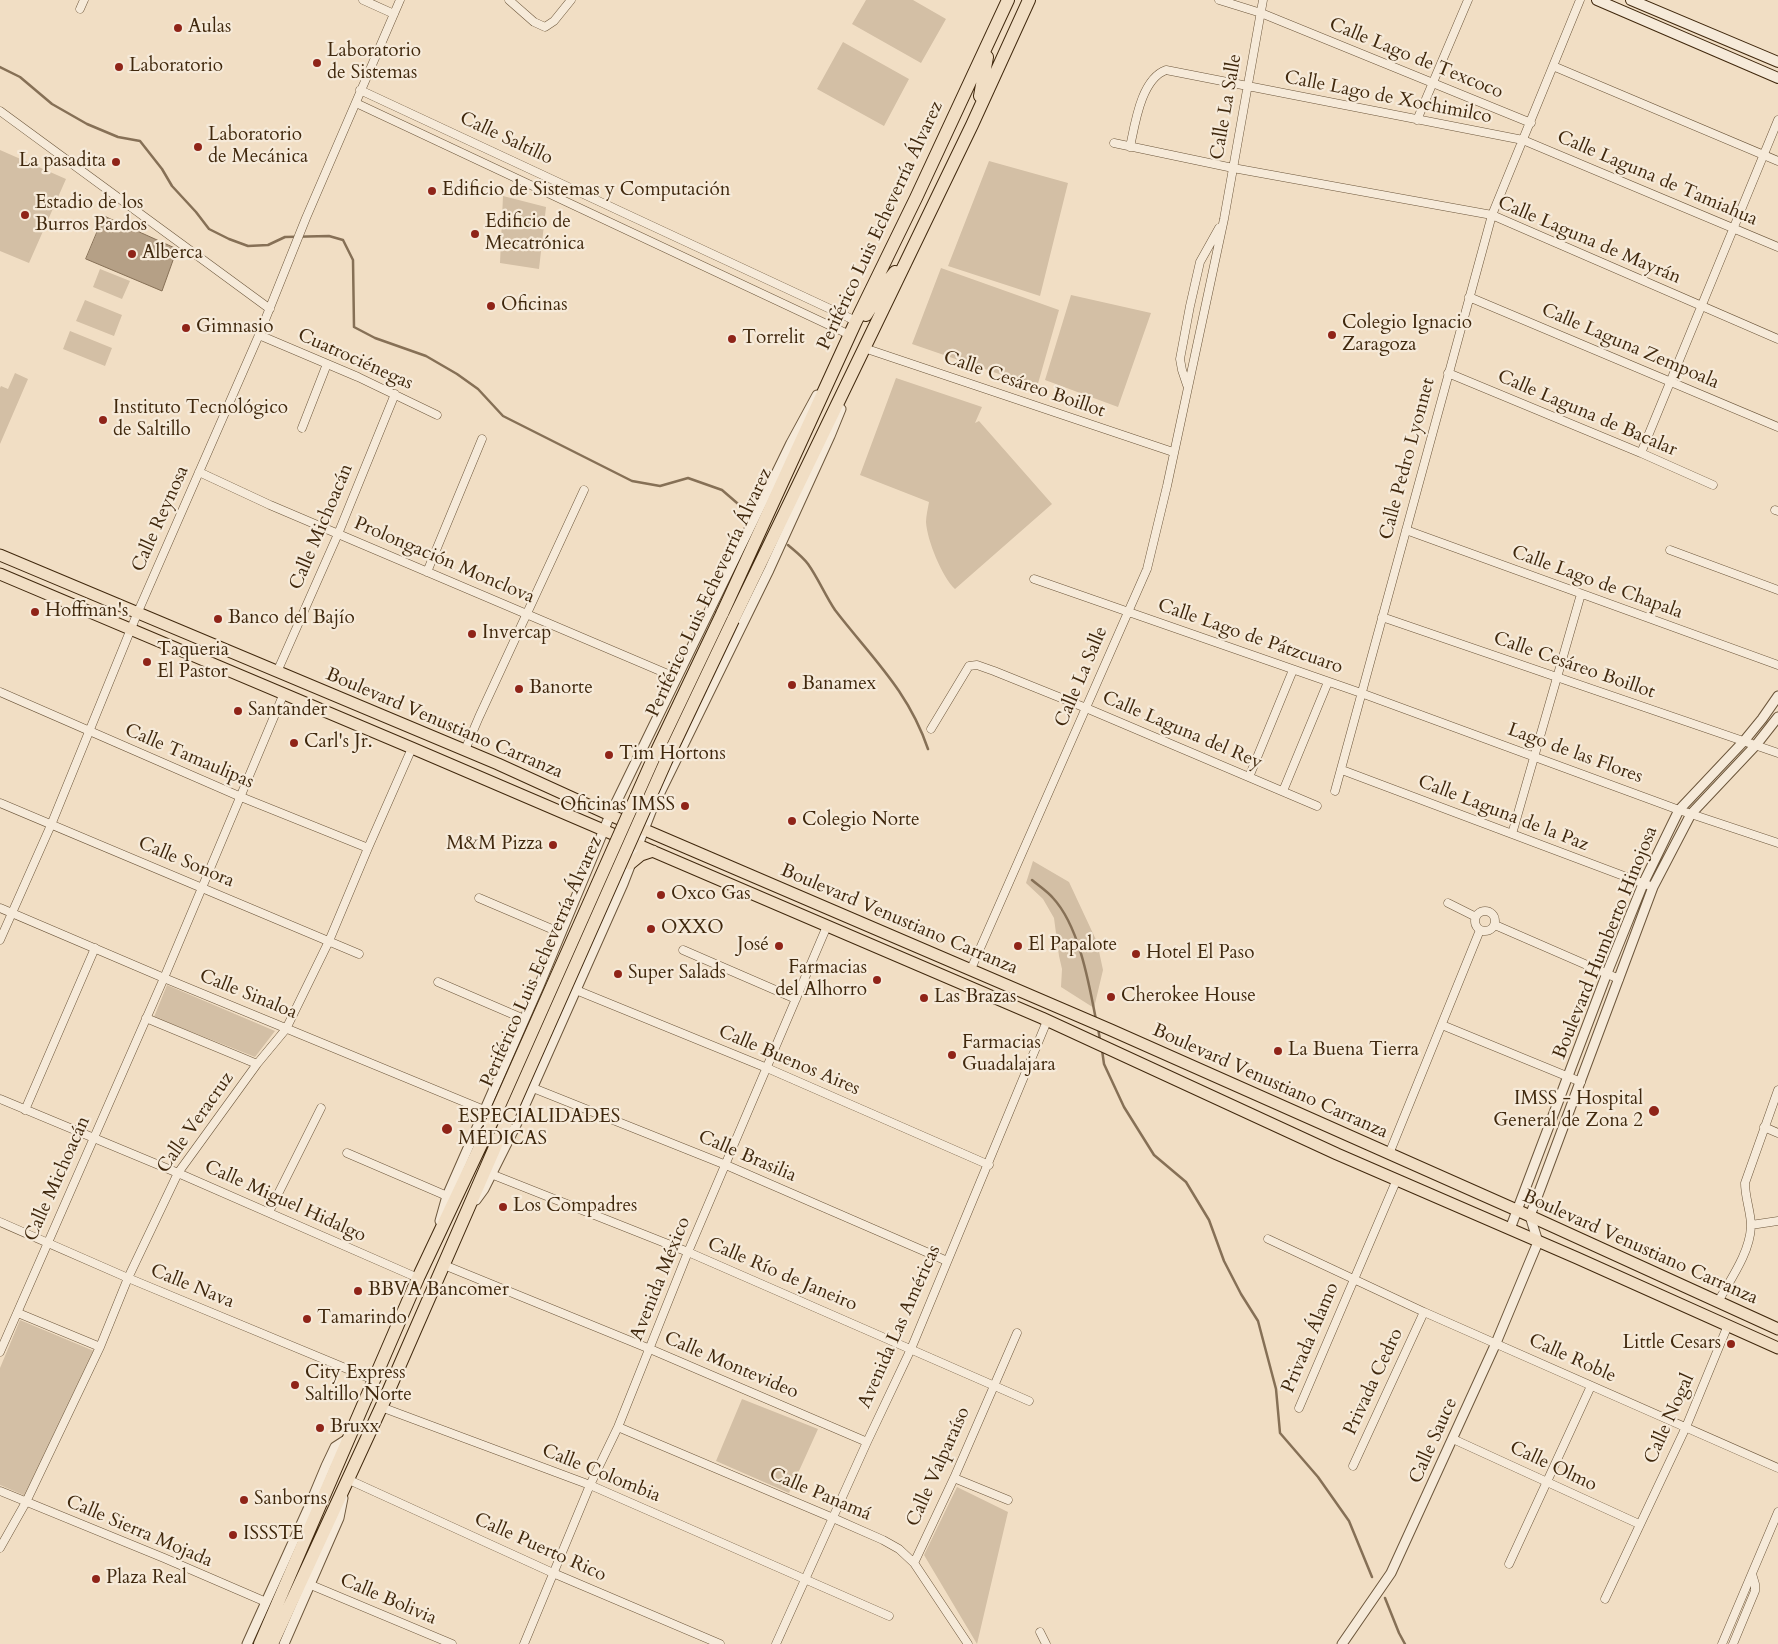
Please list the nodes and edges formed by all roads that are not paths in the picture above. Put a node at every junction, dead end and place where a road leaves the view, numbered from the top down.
1 (84, 0) edge
2 (363, 0) edge
3 (400, 0) edge
4 (509, 0) edge
5 (571, 0) edge
6 (1008, 0) edge
7 (1029, 0) edge
8 (1220, 0) edge
9 (1263, 0) edge
10 (1468, 0) edge
11 (1580, 0) edge
12 (1597, 0) edge
13 (1631, 0) edge
14 (1648, 7) junction
15 (80, 9) dead end
16 (1261, 13) junction
17 (394, 14) junction
18 (1643, 20) junction
19 (984, 52) junction
20 (1778, 62) edge
21 (1553, 66) junction
22 (1778, 78) edge
23 (1433, 82) junction
24 (1247, 87) junction
25 (360, 90) junction
26 (356, 103) junction
27 (0, 111) edge
28 (1417, 120) junction
29 (1778, 120) edge
30 (1531, 123) junction
31 (972, 125) junction
32 (1523, 140) junction
33 (1114, 143) dead end
34 (1130, 147) junction
35 (1764, 156) junction
36 (1778, 161) edge
37 (1233, 168) junction
38 (1492, 215) junction
39 (1224, 219) junction
40 (1733, 228) junction
41 (1778, 247) edge
42 (908, 260) junction
43 (1469, 297) junction
44 (1702, 306) junction
45 (270, 309) junction
46 (856, 321) junction
47 (850, 334) junction
48 (259, 336) junction
49 (1778, 339) edge
50 (864, 348) junction
51 (327, 364) junction
52 (1448, 373) junction
53 (849, 378) junction
54 (1670, 381) junction
55 (828, 384) junction
56 (1188, 385) junction
57 (395, 394) junction
58 (437, 415) dead end
59 (1778, 427) edge
60 (302, 428) dead end
61 (482, 439) dead end
62 (1173, 452) junction
63 (1641, 453) junction
64 (199, 472) junction
65 (1713, 485) dead end
66 (584, 490) dead end
67 (1406, 530) junction
68 (338, 534) junction
69 (1670, 550) dead end
70 (0, 555) edge
71 (428, 572) junction
72 (0, 574) edge
73 (1034, 579) dead end
74 (1778, 590) edge
75 (1581, 594) junction
76 (1127, 612) junction
77 (137, 614) junction
78 (527, 615) junction
79 (727, 617) junction
80 (1382, 618) junction
81 (131, 629) junction
82 (1778, 665) edge
83 (1293, 670) junction
84 (277, 672) junction
85 (1556, 677) junction
86 (677, 678) junction
87 (1328, 682) junction
88 (0, 692) edge
89 (284, 693) junction
90 (1361, 693) junction
91 (1778, 696) edge
92 (1086, 708) junction
93 (1778, 717) edge
94 (931, 729) dead end
95 (88, 730) junction
96 (1744, 740) junction
97 (1756, 745) junction
98 (412, 748) junction
99 (465, 750) junction
100 (1778, 752) edge
101 (1534, 757) junction
102 (1342, 770) junction
103 (1249, 777) junction
104 (621, 791) junction
105 (1283, 791) junction
106 (1335, 791) dead end
107 (241, 797) junction
108 (0, 803) edge
109 (1317, 806) dead end
110 (653, 807) junction
111 (1679, 810) junction
112 (610, 814) junction
113 (1691, 814) junction
114 (51, 825) junction
115 (604, 829) junction
116 (644, 829) junction
117 (1512, 834) junction
118 (638, 844) junction
119 (1778, 844) edge
120 (368, 848) junction
121 (653, 851) junction
122 (596, 852) junction
123 (630, 864) junction
124 (622, 884) junction
125 (1643, 884) junction
126 (203, 887) junction
127 (1653, 887) junction
128 (479, 898) dead end
129 (1448, 903) dead end
130 (0, 908) edge
131 (12, 913) junction
132 (1476, 917) junction
133 (1495, 925) junction
134 (827, 926) junction
135 (1480, 930) junction
136 (561, 933) junction
137 (0, 940) edge
138 (329, 941) junction
139 (95, 948) junction
140 (683, 950) dead end
141 (359, 954) dead end
142 (971, 969) junction
143 (1607, 973) junction
144 (164, 978) junction
145 (1619, 979) junction
146 (438, 982) dead end
147 (576, 990) junction
148 (796, 999) junction
149 (146, 1018) junction
150 (524, 1019) junction
151 (1048, 1021) junction
152 (1442, 1025) junction
153 (286, 1028) junction
154 (257, 1064) junction
155 (767, 1068) junction
156 (1569, 1076) junction
157 (1581, 1082) junction
158 (533, 1088) junction
159 (1778, 1090) edge
160 (0, 1099) edge
161 (321, 1108) dead end
162 (25, 1110) junction
163 (495, 1116) junction
164 (1764, 1127) junction
165 (1778, 1133) edge
166 (94, 1139) junction
167 (347, 1153) dead end
168 (1389, 1154) junction
169 (1538, 1157) junction
170 (1550, 1162) junction
171 (726, 1165) junction
172 (989, 1165) junction
173 (178, 1173) junction
174 (491, 1174) junction
175 (1397, 1178) junction
176 (447, 1196) junction
177 (470, 1206) junction
178 (1517, 1211) junction
179 (269, 1212) junction
180 (1530, 1216) junction
181 (1778, 1221) edge
182 (0, 1222) edge
183 (1751, 1225) junction
184 (1510, 1229) junction
185 (1268, 1238) dead end
186 (435, 1241) junction
187 (1538, 1242) junction
188 (48, 1243) junction
189 (688, 1252) junction
190 (947, 1261) junction
191 (444, 1264) junction
192 (128, 1278) junction
193 (418, 1278) junction
194 (1354, 1280) junction
195 (1718, 1302) junction
196 (18, 1312) junction
197 (1424, 1312) junction
198 (1728, 1325) junction
199 (1778, 1329) edge
200 (1017, 1333) dead end
201 (1496, 1343) junction
202 (100, 1347) junction
203 (1778, 1348) edge
204 (650, 1349) junction
205 (911, 1349) junction
206 (0, 1352) edge
207 (374, 1380) junction
208 (994, 1385) junction
209 (1591, 1386) junction
210 (1029, 1401) dead end
211 (381, 1407) junction
212 (1299, 1408) dead end
213 (618, 1427) junction
214 (1686, 1427) junction
215 (351, 1436) junction
216 (1453, 1439) junction
217 (867, 1442) junction
218 (1353, 1466) dead end
219 (1778, 1468) edge
220 (954, 1478) junction
221 (1546, 1482) junction
222 (346, 1483) junction
223 (590, 1485) junction
224 (0, 1491) edge
225 (1008, 1500) dead end
226 (26, 1502) junction
227 (1778, 1512) edge
228 (833, 1518) junction
229 (1639, 1524) junction
230 (0, 1548) edge
231 (914, 1563) junction
232 (1509, 1564) dead end
233 (553, 1573) junction
234 (1752, 1574) junction
235 (804, 1580) junction
236 (311, 1585) junction
237 (1605, 1600) dead end
238 (266, 1602) junction
239 (889, 1616) dead end
240 (1040, 1632) dead end
241 (247, 1644) edge
242 (260, 1644) edge
243 (272, 1644) edge
244 (284, 1644) edge
245 (452, 1644) edge
246 (524, 1644) edge
247 (720, 1644) edge
248 (776, 1644) edge
249 (968, 1644) edge
250 (1046, 1644) edge
251 (1342, 1644) edge
252 (1722, 1644) edge
253 (1733, 1644) edge

1 - 15 street
2 - 17 street
3 - 17 street, Calle Reynosa
4 - 5 street
6 - 19 highway, Periférico Luis Echeverría Álvarez
7 - 31 highway, Periférico Luis Echeverría Álvarez
8 - 16 street, Calle Lago de Texcoco
9 - 16 street, Calle La Salle
10 - 23 street
11 - 21 street, Calle Pedro Lyonnet
12 - 18 main road
13 - 14 main road
14 - 18 main road
14 - 20 main road
16 - 23 street, Calle Lago de Texcoco
16 - 24 street, Calle La Salle
17 - 25 street, Calle Reynosa
18 - 22 main road
19 - 31 highway
19 - 46 highway, Periférico Luis Echeverría Álvarez
21 - 30 street, Calle Pedro Lyonnet
21 - 35 street
23 - 28 street
23 - 30 street, Calle Lago de Texcoco
24 - 28 street, Calle Lago de Xochimilco
24 - 34 street, Calle Lago de Xochimilco
24 - 37 street, Calle La Salle
25 - 26 street, Calle Reynosa
25 - 46 street, Calle Saltillo
26 - 45 street, Calle Reynosa
26 - 47 street, Calle Saltillo
27 - 45 street
28 - 32 street, Calle Lago de Xochimilco
29 - 35 street
30 - 32 street, Calle Pedro Lyonnet
31 - 42 highway, Periférico Luis Echeverría Álvarez
32 - 38 street, Calle Pedro Lyonnet
32 - 40 street, Calle Laguna de Tamiahua
33 - 34 street, Calle Laguna de Mayrán
34 - 37 street, Calle Laguna de Mayrán
35 - 36 street
35 - 40 street
37 - 38 street, Calle Laguna de Mayrán
37 - 39 street, Calle La Salle
38 - 43 street, Calle Pedro Lyonnet
38 - 44 street, Calle Laguna de Mayrán
39 - 56 street, Calle La Salle
39 - 56 street, Calle La Salle
40 - 41 street, Calle Laguna de Tamiahua
40 - 44 street
42 - 47 highway
42 - 50 highway, Periférico Luis Echeverría Álvarez
43 - 52 street, Calle Pedro Lyonnet
43 - 54 street, Calle Laguna Zempoala
44 - 49 street, Calle Laguna de Mayrán
44 - 54 street
45 - 48 street, Calle Reynosa
46 - 47 highway, Periférico Luis Echeverría Álvarez
47 - 55 highway, Periférico Luis Echeverría Álvarez
48 - 51 street, Cuatrociénegas
48 - 64 street, Calle Reynosa
50 - 53 highway, Periférico Luis Echeverría Álvarez
50 - 62 street, Calle Cesáreo Boillot
51 - 57 street, Cuatrociénegas
51 - 60 street
52 - 63 street, Calle Laguna de Bacalar
52 - 67 street, Calle Pedro Lyonnet
53 - 79 highway, Periférico Luis Echeverría Álvarez
53 - 110 street, Periférico Luis Echeverría Álvarez
54 - 59 street, Calle Laguna Zempoala
54 - 63 street
55 - 79 highway, Periférico Luis Echeverría Álvarez
55 - 86 street
56 - 62 street, Calle La Salle
57 - 58 street, Cuatrociénegas
57 - 68 street, Calle Michoacán
61 - 71 street
62 - 76 street, Calle La Salle
63 - 65 street, Calle Laguna de Bacalar
64 - 68 street, Prolongación Monclova
64 - 77 street, Calle Reynosa
66 - 78 street
67 - 75 street, Calle Lago de Chapala
67 - 80 street, Calle Pedro Lyonnet
68 - 71 street, Prolongación Monclova
68 - 84 street, Calle Michoacán
69 - 74 street
70 - 77 main road, Boulevard Venustiano Carranza
71 - 78 street, Prolongación Monclova
72 - 81 main road, Boulevard Venustiano Carranza
73 - 76 street, Calle Lago de Pátzcuaro
75 - 82 street, Calle Lago de Chapala
75 - 85 street
76 - 83 street, Calle Lago de Pátzcuaro
76 - 92 street, Calle La Salle
77 - 81 street, Calle Reynosa
77 - 84 main road, Boulevard Venustiano Carranza
78 - 86 street, Prolongación Monclova
78 - 99 street
79 - 163 highway, Periférico Luis Echeverría Álvarez, bridge
80 - 85 street, Calle Cesáreo Boillot
80 - 90 street, Calle Pedro Lyonnet
81 - 89 main road, Boulevard Venustiano Carranza
81 - 95 street, Calle Reynosa
83 - 87 street, Calle Lago de Pátzcuaro
83 - 103 street
84 - 99 main road, Boulevard Venustiano Carranza
85 - 96 street, Calle Cesáreo Boillot
85 - 101 street
86 - 104 street
87 - 90 street, Calle Lago de Pátzcuaro
87 - 105 street
88 - 95 street, Calle Tamaulipas
89 - 98 main road, Boulevard Venustiano Carranza
89 - 107 street, Calle Michoacán
90 - 101 street, Lago de las Flores
90 - 102 street, Calle Pedro Lyonnet
91 - 96 street, Boulevard Humberto Hinojosa
92 - 94 street, Calle Laguna del Rey
92 - 103 street, Calle Laguna del Rey
92 - 142 street, Calle La Salle
93 - 97 street, Boulevard Humberto Hinojosa
95 - 107 street, Calle Tamaulipas
95 - 114 street, Calle Reynosa
96 - 97 street, Calle Cesáreo Boillot
96 - 111 street, Boulevard Humberto Hinojosa
97 - 100 street, Calle Cesáreo Boillot
97 - 113 street, Boulevard Humberto Hinojosa
98 - 115 main road, Boulevard Venustiano Carranza
98 - 120 street, Calle Veracruz
99 - 112 main road, Boulevard Venustiano Carranza
101 - 111 street, Lago de las Flores
101 - 117 street
102 - 106 street, Calle Pedro Lyonnet
102 - 117 street, Calle Laguna de la Paz
103 - 105 street, Calle Laguna del Rey
104 - 110 street
104 - 112 street
105 - 109 street, Calle Laguna del Rey
107 - 120 street, Calle Tamaulipas
107 - 126 street, Calle Michoacán
108 - 114 street, Calle Sonora
110 - 116 street, Periférico Luis Echeverría Álvarez
111 - 113 street, Lago de las Flores
111 - 125 street, Boulevard Humberto Hinojosa
112 - 115 street
112 - 116 main road, Boulevard Venustiano Carranza
113 - 119 street, Lago de las Flores
113 - 127 street, Boulevard Humberto Hinojosa
114 - 126 street, Calle Sonora
114 - 131 street, Calle Reynosa
115 - 118 main road, Boulevard Venustiano Carranza
115 - 122 street
116 - 118 street, Periférico Luis Echeverría Álvarez
116 - 142 main road, Boulevard Venustiano Carranza
117 - 125 street, Calle Laguna de la Paz
118 - 121 main road, Boulevard Venustiano Carranza
118 - 123 street, Periférico Luis Echeverría Álvarez
120 - 138 street, Calle Veracruz
121 - 123 main road
121 - 134 main road, Boulevard Venustiano Carranza
122 - 124 street
122 - 136 street
123 - 124 street, Periférico Luis Echeverría Álvarez
124 - 147 street, Periférico Luis Echeverría Álvarez
125 - 127 street, Calle Laguna de la Paz
125 - 143 street, Boulevard Humberto Hinojosa
126 - 138 street, Calle Sonora
126 - 144 street, Calle Michoacán
127 - 145 street, Boulevard Humberto Hinojosa
128 - 136 street
129 - 132 street
130 - 131 street, Calle Sinaloa
131 - 137 street, Calle Reynosa
131 - 139 street, Calle Sinaloa
132 - 133 street
132 - 135 street
133 - 135 street
133 - 143 street
134 - 148 street, Avenida México
134 - 151 main road, Boulevard Venustiano Carranza
135 - 152 street
136 - 150 street
138 - 141 street, Calle Sonora
138 - 153 street, Calle Veracruz
139 - 144 street, Calle Sinaloa
139 - 162 street
140 - 148 street
142 - 168 main road, Boulevard Venustiano Carranza
143 - 145 street
143 - 156 street, Boulevard Humberto Hinojosa
144 - 149 street, Calle Michoacán
144 - 153 street, Calle Sinaloa
145 - 157 street, Boulevard Humberto Hinojosa
146 - 150 street
147 - 155 street, Calle Buenos Aires
147 - 158 street, Periférico Luis Echeverría Álvarez
148 - 155 street, Avenida México
149 - 154 street
149 - 166 street, Calle Michoacán
150 - 163 street
151 - 172 street, Avenida Las Américas
151 - 175 main road, Boulevard Venustiano Carranza
152 - 156 street
152 - 168 street
153 - 154 street, Calle Veracruz
153 - 163 street, Calle Sinaloa
154 - 173 street, Calle Veracruz
155 - 171 street, Avenida México
155 - 172 street, Calle Buenos Aires
156 - 157 street
156 - 169 street, Boulevard Humberto Hinojosa
157 - 170 street, Boulevard Humberto Hinojosa
158 - 171 street, Calle Brasilia
158 - 174 street, Periférico Luis Echeverría Álvarez
159 - 164 street
160 - 162 street, Calle Miguel Hidalgo
161 - 179 street
162 - 166 street, Calle Miguel Hidalgo
163 - 176 street
163 - 177 highway, Periférico Luis Echeverría Álvarez
163 - 186 highway, Periférico Luis Echeverría Álvarez
164 - 165 street
164 - 183 street
166 - 173 street, Calle Miguel Hidalgo
166 - 188 street, Calle Michoacán
167 - 176 street
168 - 178 main road, Boulevard Venustiano Carranza
169 - 170 street
169 - 178 street, Boulevard Humberto Hinojosa
170 - 180 street, Boulevard Humberto Hinojosa
171 - 189 street, Avenida México
171 - 190 street, Calle Brasilia
172 - 190 street, Avenida Las Américas
173 - 179 street, Calle Miguel Hidalgo
173 - 192 street, Calle Veracruz
174 - 177 street, Periférico Luis Echeverría Álvarez
174 - 189 street, Calle Río de Janeiro
175 - 184 main road, Boulevard Venustiano Carranza
175 - 194 street, Privada Álamo
176 - 186 street
177 - 191 highway, Periférico Luis Echeverría Álvarez
178 - 180 main road, Boulevard Venustiano Carranza
178 - 184 street, Boulevard Humberto Hinojosa
179 - 193 street, Calle Miguel Hidalgo
180 - 187 street
180 - 195 main road, Boulevard Venustiano Carranza
181 - 183 street
182 - 188 street, Calle Nava
183 - 195 street
184 - 187 main road, Boulevard Venustiano Carranza
185 - 194 street, Calle Roble
186 - 193 highway, Periférico Luis Echeverría Álvarez
187 - 198 main road, Boulevard Venustiano Carranza
187 - 201 street, Calle Sauce
188 - 192 street, Calle Nava
188 - 196 street, Calle Michoacán
189 - 204 street, Avenida México
189 - 205 street, Calle Río de Janeiro
190 - 205 street, Avenida Las Américas
191 - 204 street, Calle Montevideo
191 - 211 highway, Periférico Luis Echeverría Álvarez
192 - 202 street, Calle Veracruz
192 - 207 street, Calle Nava
193 - 207 highway, Periférico Luis Echeverría Álvarez
194 - 197 street, Calle Roble
194 - 212 street, Privada Álamo
195 - 199 main road, Boulevard Venustiano Carranza
196 - 202 street
196 - 206 street, Calle Michoacán
197 - 201 street, Calle Roble
197 - 218 street, Privada Cedro
198 - 203 main road, Boulevard Venustiano Carranza
198 - 214 street, Calle Nogal
200 - 208 street, Calle Valparaíso
201 - 209 street, Calle Roble
201 - 216 street, Calle Sauce
202 - 226 street, Calle Veracruz
204 - 213 street, Avenida México
204 - 217 street, Calle Montevideo
205 - 208 street, Calle Río de Janeiro
205 - 217 street, Avenida Las Américas
207 - 215 highway, Periférico Luis Echeverría Álvarez
208 - 210 street, Calle Río de Janeiro
208 - 220 street, Calle Valparaíso
209 - 214 street, Calle Roble
209 - 221 street
211 - 222 highway, Periférico Luis Echeverría Álvarez
211 - 223 street, Calle Colombia
213 - 223 street, Avenida México
213 - 228 street, Calle Panamá
214 - 219 street, Calle Roble
214 - 229 street, Calle Nogal
215 - 238 street
215 - 242 highway, Periférico Luis Echeverría Álvarez
216 - 221 street, Calle Olmo
216 - 251 street, Calle Sauce
217 - 228 street, Avenida Las Américas
220 - 225 street
220 - 231 street, Calle Valparaíso
221 - 229 street, Calle Olmo
221 - 232 street
222 - 233 street, Calle Puerto Rico
222 - 236 street
222 - 243 highway, Periférico Luis Echeverría Álvarez
223 - 233 street, Avenida México
223 - 235 street, Calle Colombia
224 - 226 street, Calle Sierra Mojada
226 - 230 street, Calle Veracruz
226 - 238 street, Calle Sierra Mojada
227 - 234 street
228 - 231 street, Calle Panamá
228 - 235 street, Avenida Las Américas
229 - 237 street, Calle Nogal
231 - 249 street, Calle Panamá
233 - 246 street, Avenida México
233 - 247 street, Calle Puerto Rico
234 - 252 street
234 - 253 street
235 - 239 street, Calle Colombia
235 - 248 street, Avenida Las Américas
236 - 244 street
236 - 245 street, Calle Bolivia
238 - 241 street
240 - 250 street

